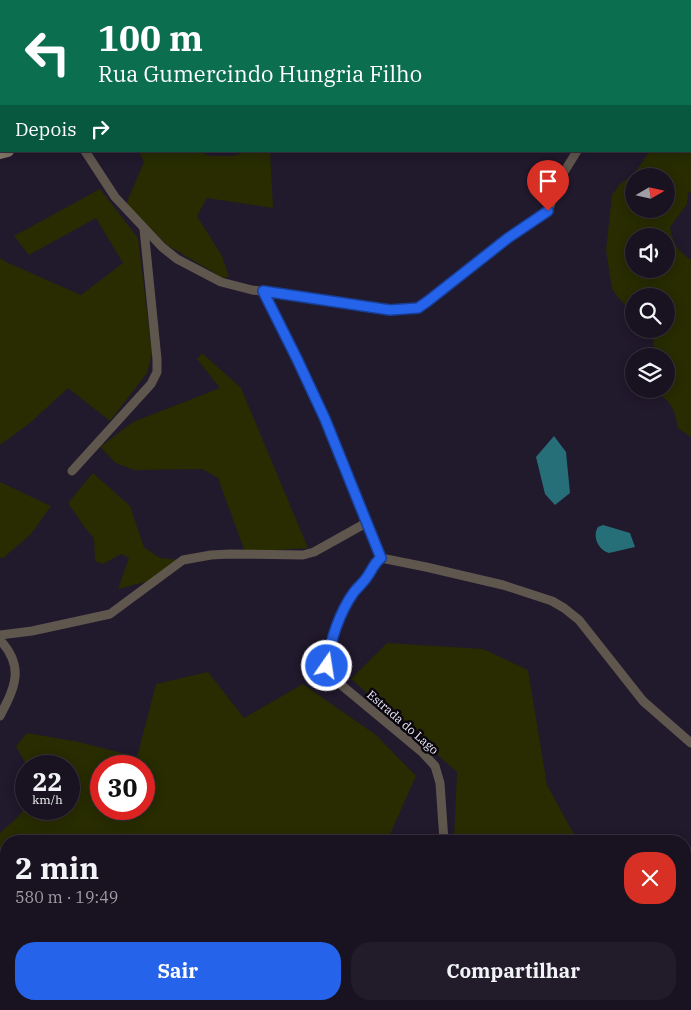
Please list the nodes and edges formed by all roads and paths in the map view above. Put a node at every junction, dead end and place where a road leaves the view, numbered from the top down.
1 (86, 152) edge
2 (576, 152) edge
3 (144, 229) junction
4 (263, 291) junction
5 (72, 471) dead end
6 (366, 523) junction
7 (381, 558) junction
8 (0, 635) edge
9 (0, 640) edge
10 (0, 716) edge
11 (691, 743) edge
12 (444, 835) edge

1 - 3 street
2 - 4 street
3 - 4 street
3 - 5 street
4 - 6 street
6 - 7 street
6 - 8 street
7 - 11 street
7 - 12 street, Estrada do Lago
9 - 10 street

